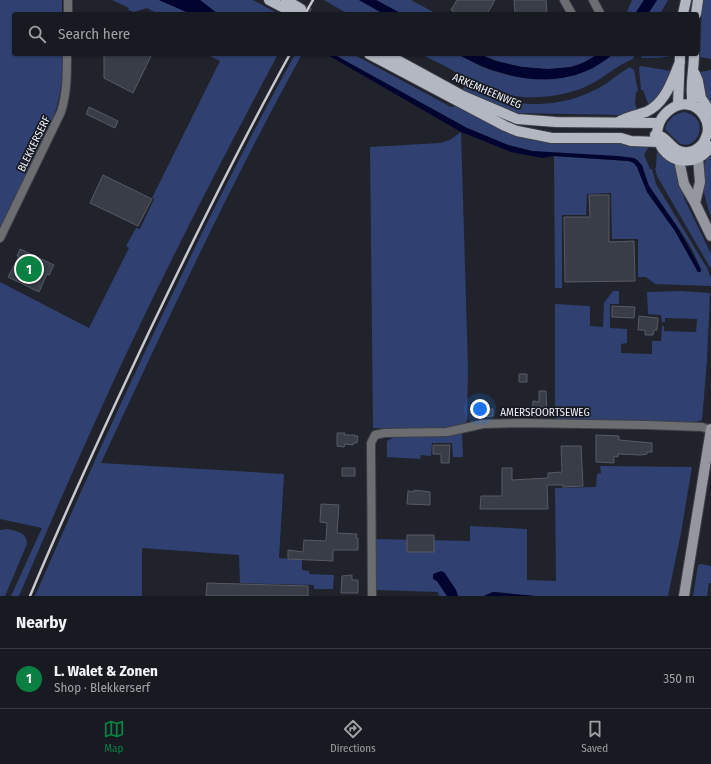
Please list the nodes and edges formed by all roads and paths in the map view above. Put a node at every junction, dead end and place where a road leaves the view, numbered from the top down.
1 (68, 0) edge
2 (269, 0) edge
3 (286, 0) edge
4 (564, 0) edge
5 (593, 0) edge
6 (686, 0) edge
7 (698, 0) edge
8 (298, 11) edge
9 (68, 12) edge
10 (571, 12) edge
11 (599, 12) edge
12 (683, 12) edge
13 (696, 12) edge
14 (67, 56) edge
15 (374, 56) edge
16 (390, 56) edge
17 (694, 56) edge
18 (680, 58) edge
19 (694, 72) junction
20 (678, 105) junction
21 (693, 106) junction
22 (711, 114) edge
23 (618, 122) junction
24 (659, 123) junction
25 (658, 138) junction
26 (711, 146) edge
27 (694, 156) junction
28 (679, 160) junction
29 (695, 204) junction
30 (711, 236) edge
31 (0, 238) edge
32 (711, 430) edge
33 (372, 596) edge
34 (684, 596) edge

1 - 9 street
2 - 8 main road
3 - 8 main road
4 - 10 street
5 - 11 street
6 - 12 main road
7 - 13 main road
14 - 31 street, BLEKKERSERF
15 - 25 main road, ARKEMHEENWEG
16 - 23 main road, ARKEMHEENWEG
17 - 19 main road
18 - 20 main road
18 - 23 main road
19 - 21 main road
19 - 22 main road
20 - 21 main road
20 - 24 main road
21 - 27 main road
23 - 24 main road, ARKEMHEENWEG
24 - 25 main road
25 - 27 main road
25 - 28 main road
26 - 27 main road
27 - 28 main road
27 - 29 main road
28 - 29 main road
29 - 30 main road
32 - 33 street, AMERSFOORTSEWEG
32 - 34 main road, AMERSFOORTSEWEG

